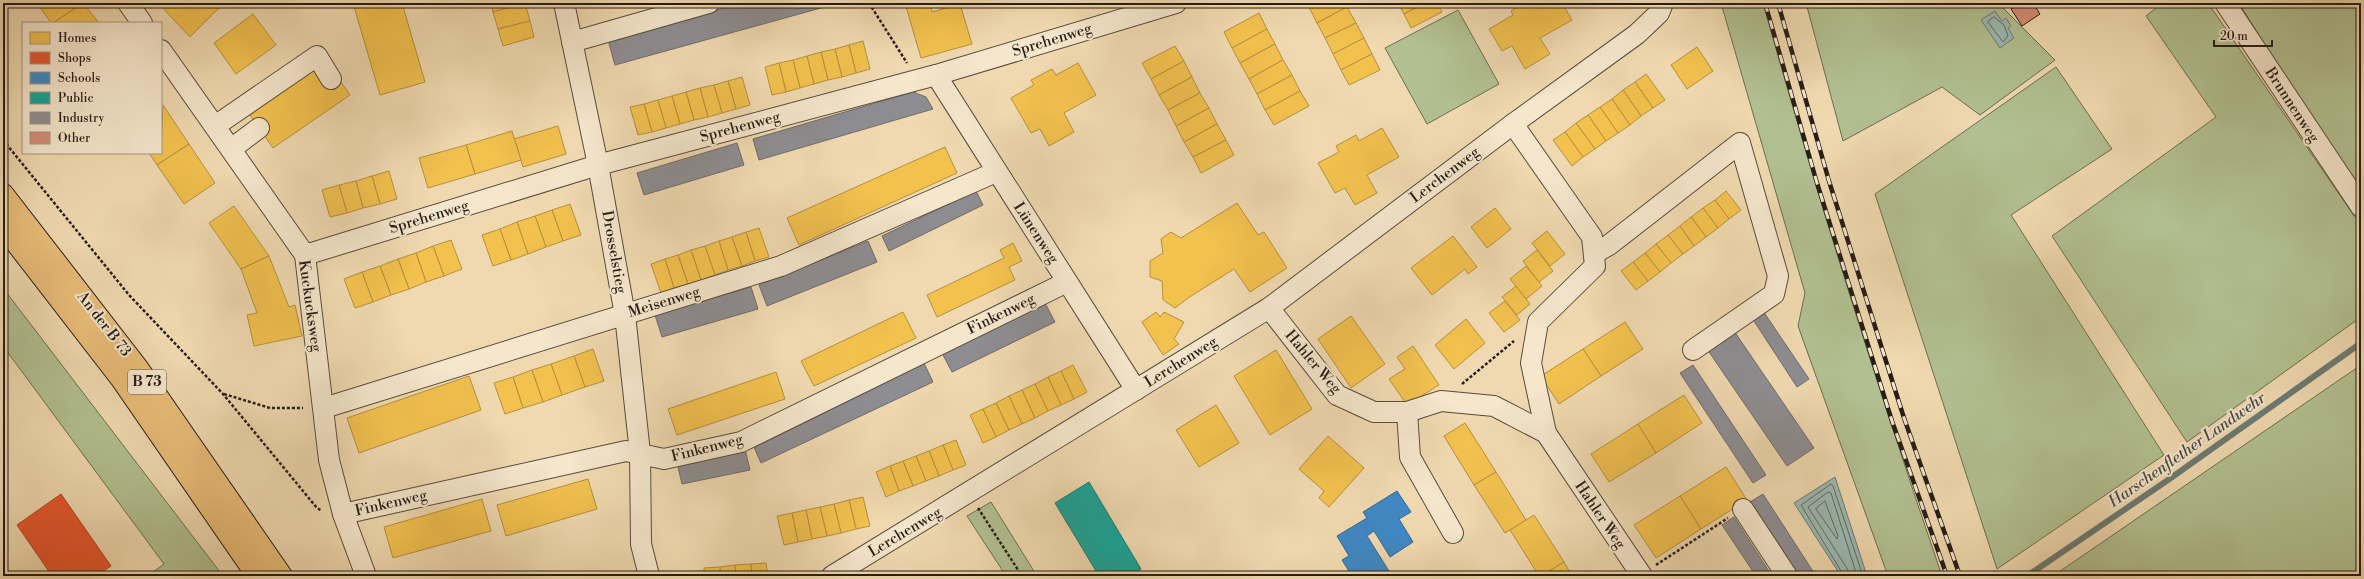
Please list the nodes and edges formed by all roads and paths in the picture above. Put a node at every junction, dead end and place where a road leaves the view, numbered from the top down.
1 (128, 3) edge
2 (564, 3) edge
3 (709, 3) edge
4 (869, 3) edge
5 (1176, 3) edge
6 (1663, 3) edge
7 (2225, 3) edge
8 (141, 22) edge
9 (572, 42) junction
10 (162, 51) edge
11 (927, 78) junction
12 (331, 79) dead end
13 (1513, 124) junction
14 (215, 126) junction
15 (260, 128) dead end
16 (3, 140) edge
17 (231, 149) junction
18 (598, 165) junction
19 (996, 172) junction
20 (3, 195) edge
21 (2361, 207) edge
22 (3, 225) edge
23 (1594, 252) junction
24 (305, 255) junction
25 (1067, 282) junction
26 (1270, 308) junction
27 (625, 314) junction
28 (1538, 322) junction
29 (1693, 350) dead end
30 (1136, 390) junction
31 (223, 394) junction
32 (1441, 401) junction
33 (324, 408) junction
34 (1408, 412) junction
35 (1546, 433) junction
36 (640, 453) junction
37 (968, 493) junction
38 (1743, 509) joint
39 (342, 514) junction
40 (1453, 533) dead end
41 (1641, 575) edge
42 (258, 576) edge
43 (281, 576) edge
44 (366, 576) edge
45 (649, 576) edge
46 (832, 576) edge
47 (1022, 576) edge
48 (1787, 576) edge

1 - 8 street
2 - 9 street, Drosselstieg
3 - 9 street
4 - 11 path
5 - 11 street, Sprehenweg
6 - 13 street, Lerchenweg
7 - 21 street, Brunnenweg
9 - 18 street, Drosselstieg
10 - 14 street, Kuckucksweg
11 - 18 street, Sprehenweg
11 - 19 street, Lünenweg
12 - 14 street
13 - 23 street
13 - 26 street, Lerchenweg
14 - 17 street, Kuckucksweg
15 - 17 street
16 - 31 path
17 - 24 street, Kuckucksweg
18 - 24 street, Sprehenweg
18 - 27 street, Drosselstieg
19 - 25 street, Lünenweg
19 - 27 street, Meisenweg
20 - 43 main road, An der B 73 / B 73
22 - 42 main road, An der B 73 / B 73
23 - 28 street
23 - 29 street
24 - 33 street, Kuckucksweg
25 - 30 street, Lünenweg
25 - 36 street, Finkenweg
26 - 30 street, Lerchenweg
26 - 34 street, Hahler Weg
27 - 33 street, Meisenweg
27 - 36 street, Drosselstieg
28 - 32 path
28 - 35 street, Hahler Weg
30 - 37 street, Lerchenweg
31 - 33 path
31 - 39 path
32 - 34 street, Hahler Weg
32 - 35 street, Hahler Weg
33 - 39 street, Kuckucksweg
34 - 40 street
35 - 41 street, Hahler Weg
36 - 39 street, Finkenweg
36 - 45 street, Drosselstieg
37 - 46 street, Lerchenweg
37 - 47 path
38 - 41 path
38 - 48 street
39 - 44 street, Kuckucksweg

